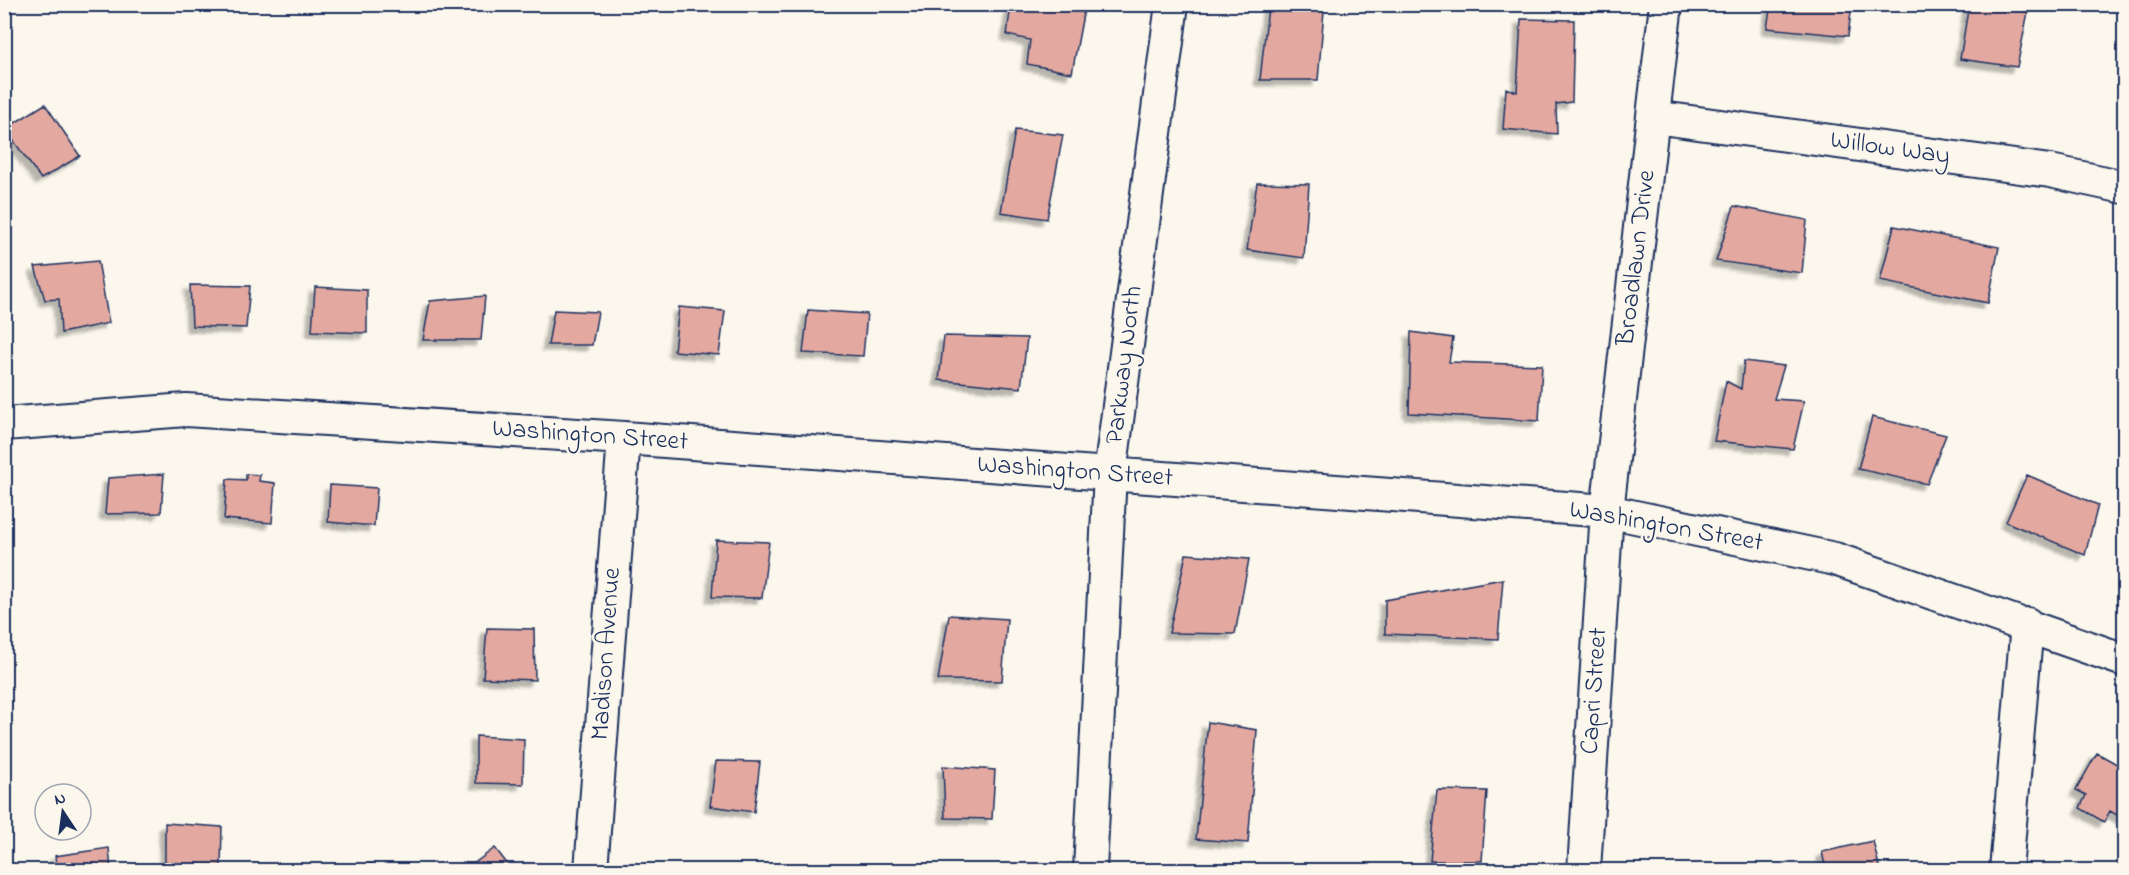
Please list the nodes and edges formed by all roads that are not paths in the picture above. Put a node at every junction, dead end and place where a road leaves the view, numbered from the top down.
1 (1172, 4) edge
2 (1666, 4) edge
3 (1654, 117) junction
4 (2124, 187) edge
5 (4, 424) edge
6 (624, 438) junction
7 (1110, 474) junction
8 (1607, 511) junction
9 (2027, 624) junction
10 (2124, 660) edge
11 (591, 870) edge
12 (1090, 870) edge
13 (1584, 870) edge
14 (2006, 870) edge

1 - 7 street, Parkway North
2 - 3 street, Broadlawn Drive
3 - 4 street, Willow Way
3 - 8 street, Broadlawn Drive
5 - 6 street, Washington Street
6 - 7 street, Washington Street
6 - 11 street, Madison Avenue
7 - 8 street, Washington Street
7 - 12 street, Parkway North
8 - 9 street, Washington Street
8 - 13 street, Capri Street
9 - 10 street, Washington Street
9 - 14 street

